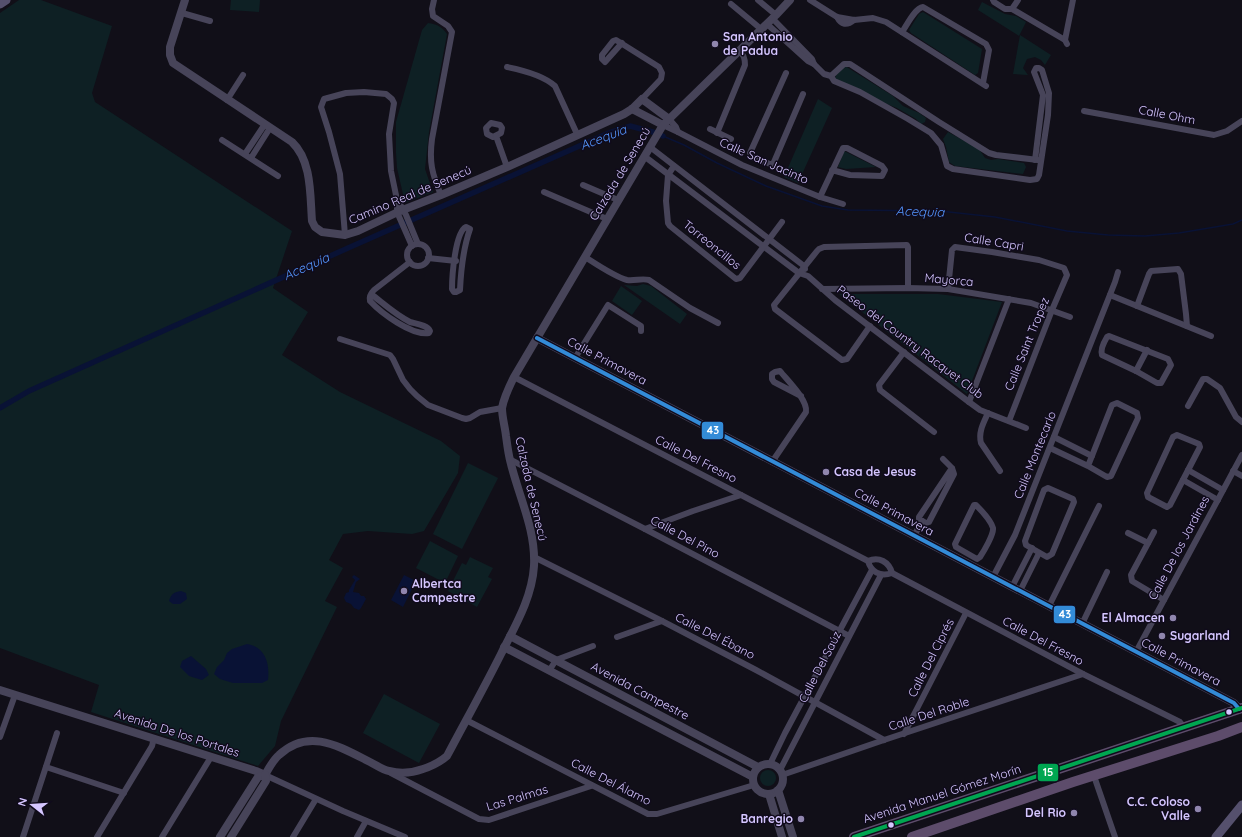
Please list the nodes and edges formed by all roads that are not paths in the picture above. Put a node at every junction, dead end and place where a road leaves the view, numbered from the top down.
1 (6, 0) edge
2 (185, 0) edge
3 (434, 0) edge
4 (758, 0) edge
5 (810, 0) edge
6 (993, 0) edge
7 (1018, 0) edge
8 (1073, 0) edge
9 (788, 1) edge
10 (0, 4) edge
11 (731, 4) dead end
12 (1012, 9) junction
13 (182, 13) junction
14 (210, 21) dead end
15 (769, 22) junction
16 (902, 32) junction
17 (622, 43) dead end
18 (740, 52) junction
19 (506, 67) dead end
20 (786, 73) dead end
21 (243, 75) dead end
22 (830, 76) junction
23 (803, 94) dead end
24 (642, 99) junction
25 (227, 100) junction
26 (632, 109) junction
27 (1084, 111) dead end
28 (1041, 114) junction
29 (1048, 115) junction
30 (668, 119) junction
31 (1242, 121) edge
32 (939, 122) junction
33 (268, 126) junction
34 (663, 126) junction
35 (710, 129) dead end
36 (678, 132) junction
37 (717, 133) junction
38 (931, 133) junction
39 (577, 134) junction
40 (496, 136) dead end
41 (731, 139) dead end
42 (222, 140) dead end
43 (650, 147) junction
44 (248, 156) junction
45 (644, 156) junction
46 (758, 159) junction
47 (1038, 160) junction
48 (674, 166) junction
49 (507, 167) junction
50 (754, 170) junction
51 (832, 170) junction
52 (668, 174) junction
53 (278, 176) dead end
54 (582, 185) dead end
55 (544, 192) dead end
56 (441, 195) junction
57 (820, 197) junction
58 (618, 200) junction
59 (843, 204) dead end
60 (402, 214) junction
61 (607, 219) junction
62 (782, 222) dead end
63 (345, 235) junction
64 (769, 239) junction
65 (415, 245) junction
66 (763, 246) junction
67 (585, 257) junction
68 (428, 258) junction
69 (454, 261) junction
70 (410, 262) junction
71 (462, 262) junction
72 (804, 266) junction
73 (1118, 272) dead end
74 (799, 273) junction
75 (1067, 275) joint
76 (808, 276) junction
77 (908, 288) junction
78 (822, 289) junction
79 (948, 289) junction
80 (1110, 295) junction
81 (1009, 298) junction
82 (1137, 306) junction
83 (1052, 310) junction
84 (1070, 316) dead end
85 (396, 318) junction
86 (718, 323) dead end
87 (870, 326) junction
88 (1186, 326) junction
89 (641, 332) dead end
90 (1211, 336) dead end
91 (537, 338) junction
92 (340, 339) dead end
93 (1093, 340) junction
94 (1104, 344) junction
95 (1147, 350) junction
96 (904, 352) junction
97 (575, 358) junction
98 (1136, 371) junction
99 (514, 377) junction
100 (801, 396) junction
101 (969, 402) junction
102 (1188, 406) dead end
103 (502, 408) junction
104 (988, 413) junction
105 (1009, 421) junction
106 (1242, 422) edge
107 (1026, 428) dead end
108 (934, 432) dead end
109 (1054, 437) junction
110 (1050, 448) junction
111 (1077, 448) junction
112 (1242, 454) edge
113 (1092, 456) junction
114 (509, 459) junction
115 (1073, 459) junction
116 (943, 460) dead end
117 (772, 462) junction
118 (1088, 466) junction
119 (952, 468) junction
120 (1234, 469) junction
121 (1188, 470) junction
122 (1242, 470) edge
123 (1000, 471) dead end
124 (1242, 476) edge
125 (1183, 480) junction
126 (1223, 490) junction
127 (741, 496) junction
128 (1218, 500) junction
129 (1099, 506) dead end
130 (922, 521) junction
131 (645, 529) junction
132 (1154, 532) dead end
133 (1128, 533) dead end
134 (914, 536) junction
135 (1148, 543) junction
136 (1032, 548) junction
137 (967, 553) junction
138 (1039, 553) junction
139 (534, 558) junction
140 (868, 561) junction
141 (963, 561) junction
142 (872, 570) junction
143 (1107, 572) dead end
144 (892, 573) junction
145 (881, 575) junction
146 (993, 577) junction
147 (1012, 587) junction
148 (1020, 591) junction
149 (1164, 600) junction
150 (1049, 606) junction
151 (966, 613) junction
152 (662, 622) junction
153 (1082, 624) junction
154 (839, 631) junction
155 (510, 636) junction
156 (849, 636) junction
157 (617, 637) dead end
158 (593, 646) dead end
159 (504, 647) junction
160 (1136, 652) junction
161 (556, 660) junction
162 (549, 671) junction
163 (576, 671) junction
164 (1083, 674) junction
165 (569, 682) junction
166 (0, 690) edge
167 (15, 695) junction
168 (804, 696) junction
169 (814, 702) junction
170 (1241, 708) edge
171 (659, 715) junction
172 (466, 720) junction
173 (653, 725) junction
174 (1184, 727) junction
175 (1242, 727) edge
176 (58, 733) dead end
177 (904, 734) junction
178 (0, 737) edge
179 (154, 738) junction
180 (884, 740) junction
181 (727, 750) junction
182 (211, 757) junction
183 (1094, 758) junction
184 (721, 760) junction
185 (770, 764) junction
186 (1073, 764) junction
187 (46, 767) junction
188 (758, 767) junction
189 (388, 771) junction
190 (781, 773) junction
191 (265, 775) junction
192 (1094, 776) junction
193 (753, 781) junction
194 (1074, 782) junction
195 (591, 786) junction
196 (778, 790) junction
197 (124, 793) junction
198 (769, 794) junction
199 (316, 799) junction
200 (1242, 805) edge
201 (366, 821) junction
202 (23, 837) edge
203 (97, 837) edge
204 (162, 837) edge
205 (220, 837) edge
206 (231, 837) edge
207 (293, 837) edge
208 (357, 837) edge
209 (405, 837) edge
210 (782, 837) edge
211 (793, 837) edge
212 (854, 837) edge
213 (912, 837) edge
214 (1115, 837) edge
215 (1216, 837) edge

1 - 10 main road
2 - 13 street, Camino Real de Senecú
3 - 56 street
4 - 15 street
5 - 16 street
6 - 12 street
7 - 12 street
8 - 12 street
9 - 15 street, Calzada de Senecú
11 - 15 street
13 - 14 street
13 - 25 street, Camino Real de Senecú
15 - 18 street, Calzada de Senecú
15 - 22 street
16 - 16 street
17 - 24 street
18 - 30 street, Calzada de Senecú
18 - 37 street
19 - 39 street
20 - 46 street
21 - 25 street
22 - 32 street
22 - 38 street
23 - 46 street
24 - 26 street
24 - 30 street
25 - 33 street, Camino Real de Senecú
26 - 34 street
26 - 39 street, Camino Real de Senecú
27 - 31 street, Calle Ohm
28 - 29 street
28 - 29 street
28 - 47 street
29 - 47 street
30 - 34 street, Calzada de Senecú
30 - 36 street, Calle San Jacinto
32 - 38 street
32 - 47 street
33 - 44 street
33 - 63 street, Camino Real de Senecú
34 - 36 street, Calle San Jacinto
34 - 43 street, Calzada de Senecú
35 - 37 street
36 - 50 street, Calle San Jacinto
37 - 41 street
38 - 47 street
39 - 49 street, Camino Real de Senecú
40 - 49 street
42 - 44 street
43 - 45 street, Calzada de Senecú
43 - 48 street
44 - 53 street
45 - 52 street, Paseo del Country Racquet Club
45 - 58 street, Calzada de Senecú
46 - 50 street
48 - 52 street
48 - 64 street
49 - 56 street, Camino Real de Senecú
50 - 57 street, Calle San Jacinto
51 - 51 street
51 - 57 street
52 - 66 street, Paseo del Country Racquet Club
52 - 66 street, Torreoncillos
54 - 58 street
55 - 61 street
56 - 60 street, Camino Real de Senecú
57 - 59 street, Calle San Jacinto
58 - 61 street, Calzada de Senecú
60 - 63 street, Camino Real de Senecú
60 - 63 street
60 - 65 street
61 - 67 street, Calzada de Senecú
62 - 64 street
64 - 66 street
64 - 72 street
65 - 68 street
65 - 70 street
66 - 74 street, Paseo del Country Racquet Club
67 - 86 street
67 - 91 street, Calzada de Senecú
68 - 69 street
68 - 70 street
69 - 71 street
69 - 71 street
69 - 71 street
70 - 85 street
72 - 74 street
72 - 76 street, Paseo del Country Racquet Club
72 - 77 street
73 - 80 street, Calle Montecarlo
74 - 76 street, Paseo del Country Racquet Club
74 - 87 street
75 - 79 street, Calle Capri
75 - 83 street, Calle Saint Tropez
76 - 78 street, Paseo del Country Racquet Club
77 - 78 street, Mayorca
77 - 79 street, Mayorca
78 - 87 street, Paseo del Country Racquet Club
79 - 81 street, Mayorca
80 - 82 street
80 - 93 street, Calle Montecarlo
81 - 83 street, Mayorca
81 - 101 street
82 - 88 street
82 - 88 street
83 - 84 street, Mayorca
83 - 105 street, Calle Saint Tropez
85 - 85 street
87 - 96 street, Paseo del Country Racquet Club
88 - 90 street
89 - 97 street
91 - 97 street, Calle Primavera
91 - 99 street, Calzada de Senecú
92 - 103 street
93 - 94 street
93 - 109 street, Calle Montecarlo
94 - 95 street
94 - 98 street
95 - 98 street
95 - 98 street
96 - 101 street, Paseo del Country Racquet Club
96 - 108 street
97 - 117 street, Calle Primavera
99 - 103 street, Calzada de Senecú
99 - 127 street, Calle Del Fresno
100 - 100 street
100 - 117 street
101 - 104 street, Paseo del Country Racquet Club
102 - 106 street
103 - 114 street, Calzada de Senecú
104 - 105 street, Paseo del Country Racquet Club
104 - 123 street
105 - 107 street, Paseo del Country Racquet Club
109 - 110 street, Calle Montecarlo
109 - 111 street
110 - 115 street
110 - 146 street, Calle Montecarlo
111 - 113 street
111 - 115 street
112 - 120 street, Calle De los Jardines
113 - 118 street
113 - 118 street
114 - 131 street, Calle Del Pino
114 - 139 street, Calzada de Senecú
115 - 118 street
116 - 119 street
117 - 134 street, Calle Primavera
119 - 130 street
119 - 130 street
120 - 122 street
120 - 124 street
120 - 126 street, Calle De los Jardines
121 - 125 street
121 - 125 street
121 - 126 street
125 - 128 street
126 - 128 street, Calle De los Jardines
127 - 131 street
127 - 140 street, Calle Del Fresno
128 - 149 street, Calle De los Jardines
129 - 150 street
130 - 134 street
131 - 154 street, Calle Del Pino
132 - 135 street
133 - 135 street
134 - 141 street, Calle Primavera
135 - 149 street
136 - 138 street
136 - 138 street
136 - 147 street
137 - 137 street
137 - 141 street
138 - 148 street
139 - 152 street, Calle Del Ébano
139 - 155 street, Calzada de Senecú
140 - 142 street
140 - 144 street, Calle Del Fresno
141 - 146 street, Calle Primavera
142 - 145 street
142 - 154 street, Calle Del Saúz
143 - 153 street
144 - 145 street
144 - 151 street, Calle Del Fresno
145 - 156 street, Calle Del Saúz
146 - 147 street, Calle Primavera
147 - 148 street, Calle Primavera
148 - 150 street, Calle Primavera
149 - 160 street, Calle De los Jardines
150 - 153 street, Calle Primavera
151 - 164 street, Calle Del Fresno
151 - 177 street, Calle Del Ciprés
152 - 157 street
152 - 168 street, Calle Del Ébano
153 - 160 street, Calle Primavera
154 - 156 street, Calle Del Pino
154 - 168 street, Calle Del Saúz
155 - 159 street, Calzada de Senecú
155 - 161 street, Avenida Campestre
156 - 169 street, Calle Del Saúz
158 - 161 street
159 - 162 street, Avenida Campestre
159 - 172 street, Calzada de Senecú
160 - 170 street, Calle Primavera
161 - 162 street
161 - 163 street, Avenida Campestre
162 - 165 street, Avenida Campestre
163 - 165 street
163 - 171 street, Avenida Campestre
164 - 174 street, Calle Del Fresno
164 - 177 street, Calle Del Roble
165 - 173 street, Avenida Campestre
166 - 167 street, Avenida De los Portales
167 - 178 street
167 - 179 street, Avenida De los Portales
168 - 169 street, Calle Del Ébano
168 - 185 street, Calle Del Saúz
169 - 180 street, Calle Del Ébano
169 - 190 street, Calle Del Saúz
170 - 174 main road, Avenida Manuel Gómez Morín
171 - 173 street
171 - 181 street, Avenida Campestre
172 - 189 street, Calzada de Senecú
172 - 195 street, Calle Del Álamo
173 - 184 street, Avenida Campestre
174 - 183 main road, Avenida Manuel Gómez Morín
175 - 192 main road
176 - 187 street
177 - 180 street, Calle Del Roble
179 - 182 street, Avenida De los Portales
179 - 197 street
180 - 190 street, Calle Del Roble
181 - 184 street
181 - 188 street, Avenida Campestre
182 - 191 street, Avenida De los Portales
182 - 204 street
183 - 186 main road, Avenida Manuel Gómez Morín
183 - 192 main road
184 - 193 street, Avenida Campestre
185 - 188 street
185 - 190 street
186 - 194 main road
186 - 212 main road, Avenida Manuel Gómez Morín
187 - 197 street
187 - 202 street
188 - 193 street
189 - 191 street, Calzada de Senecú
189 - 195 street, Las Palmas
190 - 196 street
191 - 199 street, Avenida De los Portales
191 - 205 street
191 - 206 street
192 - 194 main road
192 - 214 street
193 - 195 street, Calle Del Álamo
193 - 198 street
194 - 213 main road
196 - 198 street
196 - 211 street
197 - 203 street
198 - 210 street
199 - 201 street, Avenida De los Portales
199 - 207 street
200 - 215 main road
201 - 208 street
201 - 209 street

